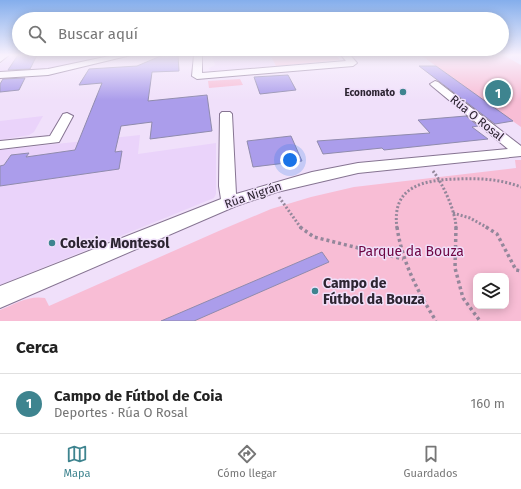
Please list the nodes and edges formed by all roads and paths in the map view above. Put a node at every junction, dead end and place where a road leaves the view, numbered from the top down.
1 (57, 70) edge
2 (197, 70) edge
3 (270, 70) edge
4 (0, 75) edge
5 (435, 84) dead end
6 (226, 114) dead end
7 (67, 116) dead end
8 (0, 145) edge
9 (520, 152) edge
10 (425, 161) junction
11 (439, 179) junction
12 (521, 187) edge
13 (277, 193) dead end
14 (230, 202) junction
15 (453, 213) junction
16 (403, 259) junction
17 (521, 271) edge
18 (0, 297) edge
19 (436, 321) edge
20 (480, 321) edge

1 - 4 street
2 - 3 street
5 - 9 street, Rúa O Rosal
6 - 14 street
7 - 8 street
9 - 10 street, Rúa Nigrán
10 - 11 path
10 - 14 street, Rúa Nigrán
11 - 12 path
11 - 15 path
11 - 16 path
13 - 16 path
14 - 18 street, Rúa Nigrán
15 - 17 path
15 - 20 path
16 - 19 path

